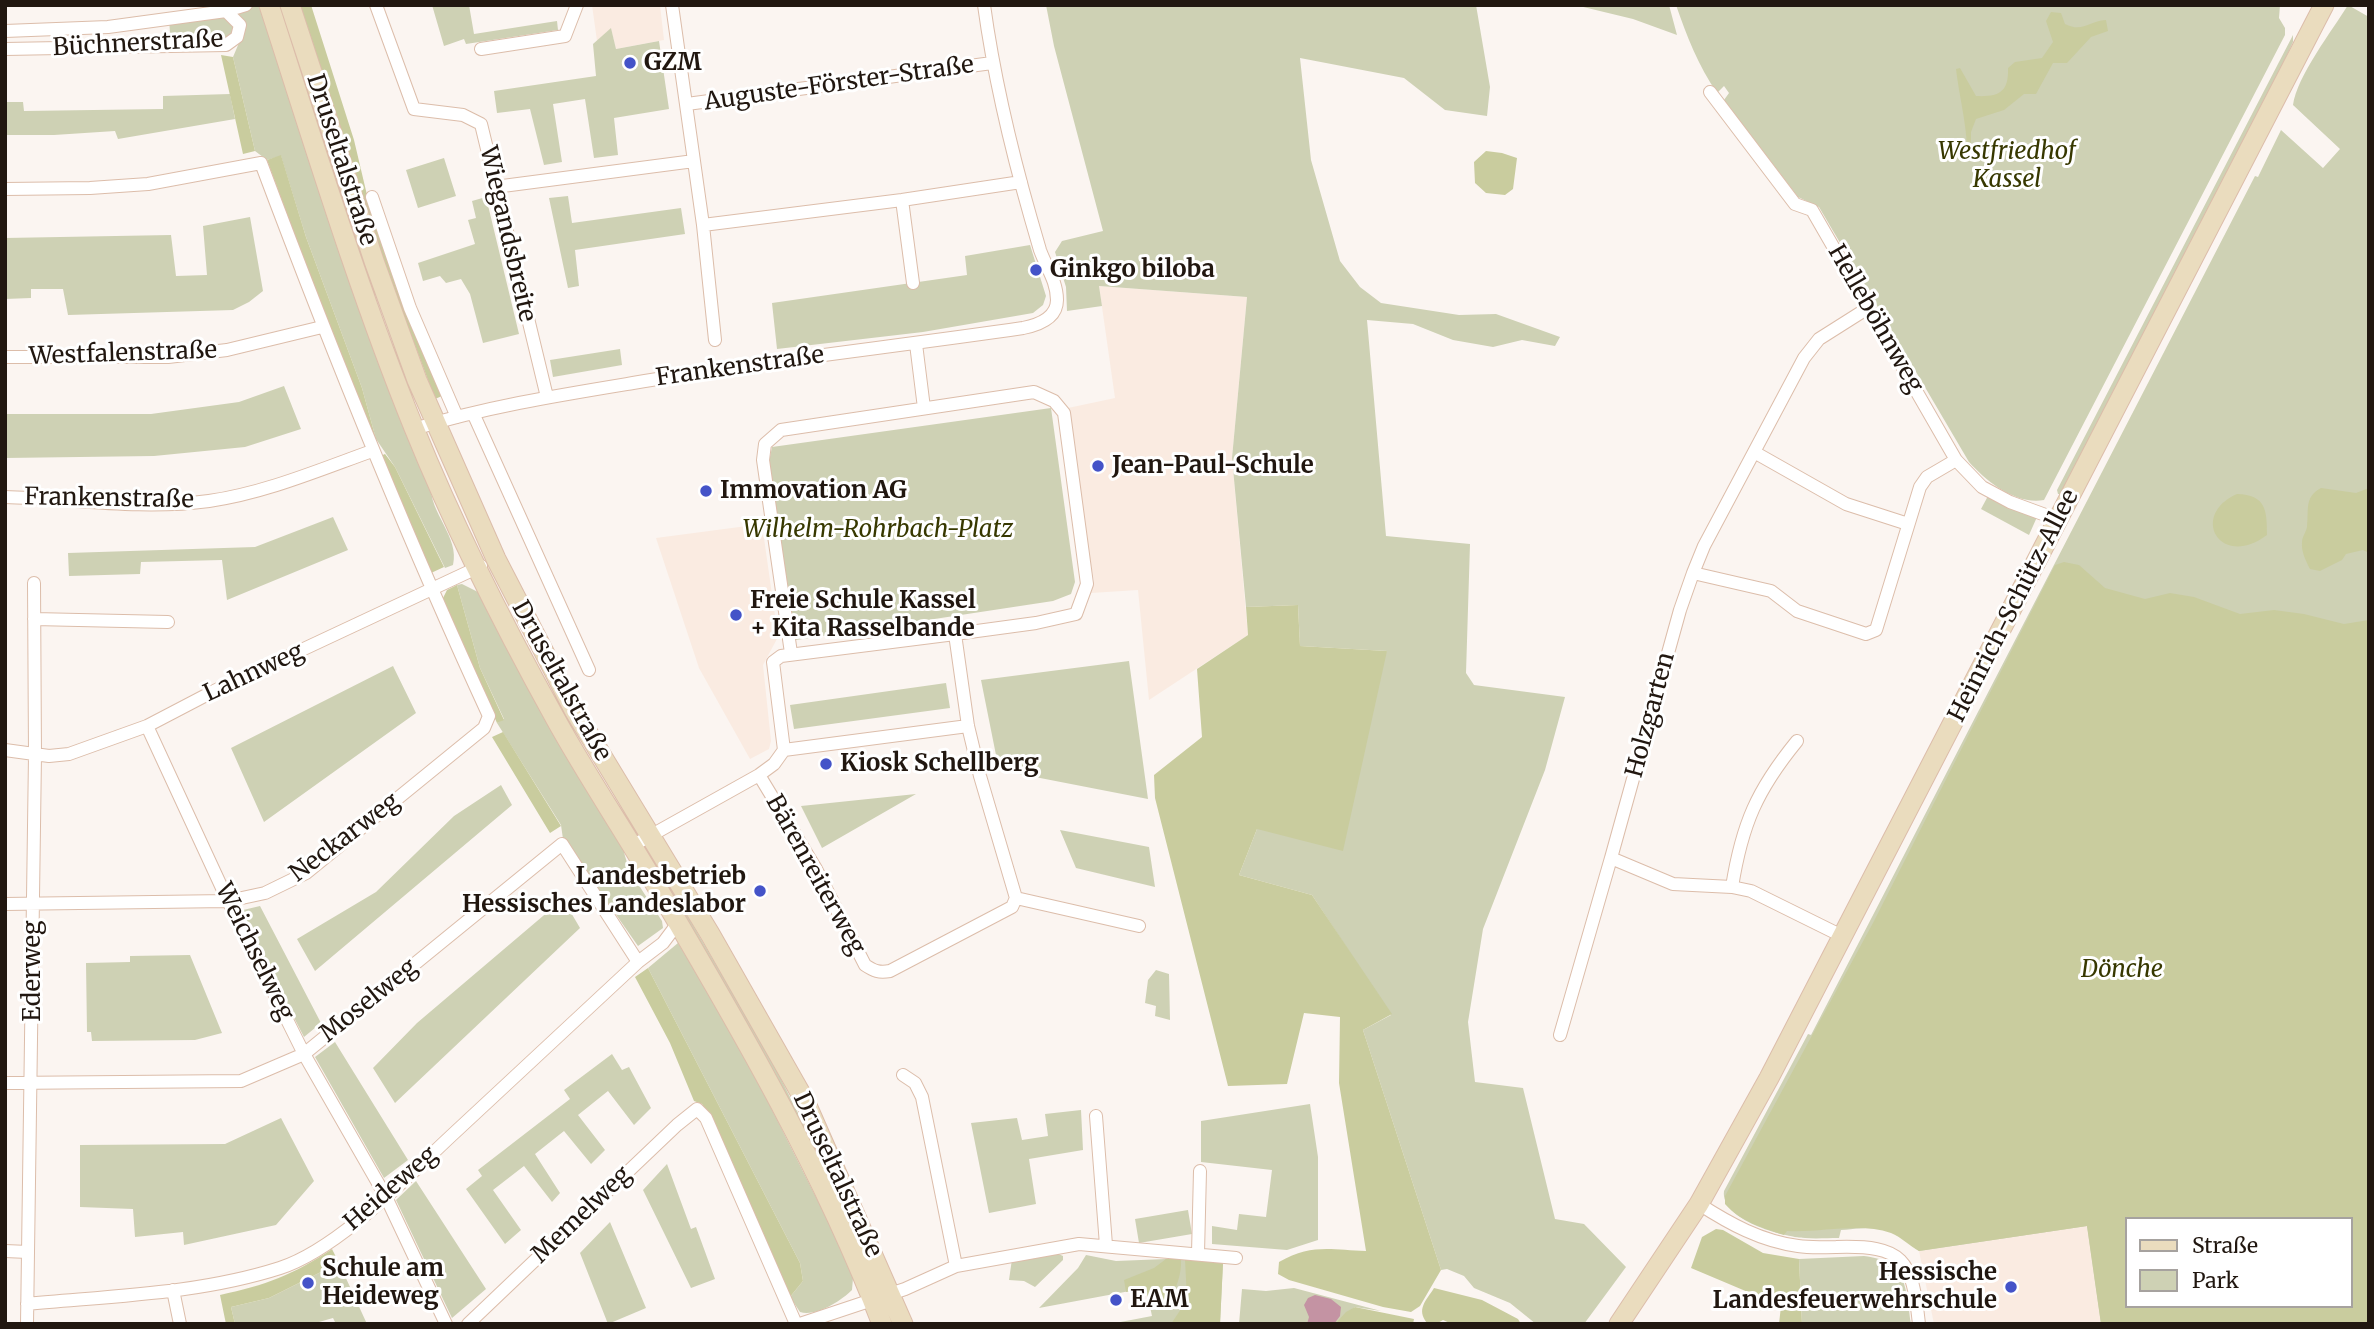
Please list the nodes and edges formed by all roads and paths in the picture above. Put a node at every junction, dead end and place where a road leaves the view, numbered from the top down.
1 (246, 5) edge
2 (269, 5) edge
3 (290, 5) edge
4 (376, 5) edge
5 (577, 5) edge
6 (672, 5) edge
7 (984, 5) edge
8 (2324, 5) edge
9 (226, 11) junction
10 (5, 31) edge
11 (5, 49) edge
12 (481, 50) dead end
13 (992, 63) junction
14 (1710, 92) dead end
15 (687, 104) junction
16 (694, 161) junction
17 (1021, 182) junction
18 (495, 187) junction
19 (5, 189) edge
20 (372, 197) dead end
21 (902, 200) junction
22 (703, 225) junction
23 (913, 283) dead end
24 (1868, 308) junction
25 (322, 327) junction
26 (715, 340) dead end
27 (916, 344) junction
28 (5, 357) edge
29 (547, 397) junction
30 (924, 408) junction
31 (472, 413) junction
32 (457, 417) junction
33 (435, 423) junction
34 (414, 429) junction
35 (372, 451) junction
36 (1754, 452) junction
37 (1956, 460) junction
38 (5, 497) edge
39 (2059, 520) junction
40 (1908, 524) junction
41 (496, 559) junction
42 (477, 568) junction
43 (1693, 573) junction
44 (34, 583) dead end
45 (431, 590) junction
46 (34, 619) junction
47 (168, 622) dead end
48 (954, 634) junction
49 (791, 653) junction
50 (589, 670) dead end
51 (147, 726) junction
52 (968, 726) junction
53 (1797, 741) dead end
54 (5, 750) edge
55 (784, 750) junction
56 (35, 755) junction
57 (759, 775) junction
58 (649, 836) junction
59 (632, 846) junction
60 (1611, 858) junction
61 (1732, 887) junction
62 (1016, 898) junction
63 (228, 901) junction
64 (5, 904) edge
65 (33, 905) junction
66 (678, 923) junction
67 (1139, 926) dead end
68 (1844, 937) junction
69 (638, 962) junction
70 (1551, 1015) dead end
71 (1564, 1019) junction
72 (1560, 1035) dead end
73 (304, 1054) junction
74 (903, 1075) dead end
75 (5, 1083) edge
76 (32, 1083) junction
77 (1096, 1116) dead end
78 (1200, 1171) dead end
79 (386, 1197) junction
80 (1699, 1204) junction
81 (1106, 1245) junction
82 (5, 1251) edge
83 (28, 1252) junction
84 (1198, 1253) junction
85 (1236, 1258) dead end
86 (956, 1266) junction
87 (173, 1290) junction
88 (882, 1296) junction
89 (27, 1304) junction
90 (27, 1324) edge
91 (180, 1324) edge
92 (446, 1324) edge
93 (468, 1324) edge
94 (798, 1324) edge
95 (882, 1324) edge
96 (903, 1324) edge
97 (1619, 1324) edge
98 (1919, 1324) edge

1 - 9 street, Büchnerstraße
2 - 34 main road, Druseltalstraße
3 - 33 main road, Druseltalstraße
4 - 18 street, Wiegandsbreite
5 - 12 street
6 - 15 street
7 - 13 street
8 - 39 main road, Heinrich-Schütz-Allee
9 - 10 street, Büchnerstraße
9 - 11 street, Büchnerstraße
13 - 15 street, Auguste-Förster-Straße
13 - 17 street
14 - 24 street, Helleböhnweg
15 - 16 street
16 - 18 street
16 - 22 street
17 - 21 street
17 - 27 street, Frankenstraße
18 - 29 street, Wiegandsbreite
19 - 25 street
20 - 32 street, Druseltalstraße
21 - 22 street
21 - 23 street
22 - 26 street
24 - 36 street, Holzgarten
24 - 37 street, Helleböhnweg
25 - 28 street, Westfalenstraße
25 - 35 street
27 - 29 street, Frankenstraße
27 - 30 street
29 - 31 street, Frankenstraße
30 - 48 street
30 - 49 street
31 - 32 street, Frankenstraße
31 - 50 street, Druseltalstraße
32 - 33 street, Frankenstraße
33 - 34 street, Frankenstraße
33 - 41 main road, Druseltalstraße
34 - 42 main road, Druseltalstraße
35 - 38 street, Frankenstraße
35 - 45 street
36 - 40 street
36 - 43 street, Holzgarten
37 - 39 street, Helleböhnweg
37 - 40 street
39 - 68 main road, Heinrich-Schütz-Allee
40 - 43 street
41 - 42 street, Lahnweg
41 - 58 main road, Druseltalstraße
42 - 45 street, Lahnweg
42 - 59 main road, Druseltalstraße
43 - 60 street, Holzgarten
44 - 46 street, Ederweg
45 - 51 street, Lahnweg
45 - 63 street, Neckarweg
46 - 47 street
46 - 56 street, Ederweg
48 - 49 street
48 - 52 street
49 - 55 street
51 - 56 street, Lahnweg
51 - 63 street, Weichselweg
52 - 55 street
52 - 62 street
53 - 61 street
54 - 56 street, Lahnweg
55 - 57 street
56 - 65 street, Ederweg
57 - 58 street
57 - 62 street, Bärenreiterweg
58 - 59 street
58 - 88 main road, Druseltalstraße
59 - 66 main road, Druseltalstraße
60 - 61 street
60 - 71 street, Holzgarten
61 - 68 street
62 - 67 street
63 - 65 street, Neckarweg
63 - 73 street, Weichselweg
64 - 65 street, Neckarweg
65 - 76 street, Ederweg
66 - 69 street, Heideweg
66 - 88 main road, Druseltalstraße
68 - 80 main road, Heinrich-Schütz-Allee
69 - 73 street, Moselweg
69 - 79 street, Heideweg
70 - 71 street
71 - 72 street, Holzgarten
73 - 76 street, Moselweg
73 - 79 street, Weichselweg
74 - 86 street
75 - 76 street, Moselweg
76 - 83 street, Ederweg
77 - 81 street
78 - 84 street
79 - 87 street, Heideweg
79 - 92 street, Weichselweg
80 - 97 main road, Heinrich-Schütz-Allee
80 - 98 street
81 - 84 street
81 - 86 street
82 - 83 street
83 - 89 street, Ederweg
84 - 85 street
86 - 88 street
87 - 89 street, Heideweg
87 - 91 street
88 - 94 street
88 - 95 main road, Druseltalstraße
88 - 96 main road, Druseltalstraße
89 - 90 street, Ederweg
93 - 94 street, Memelweg

